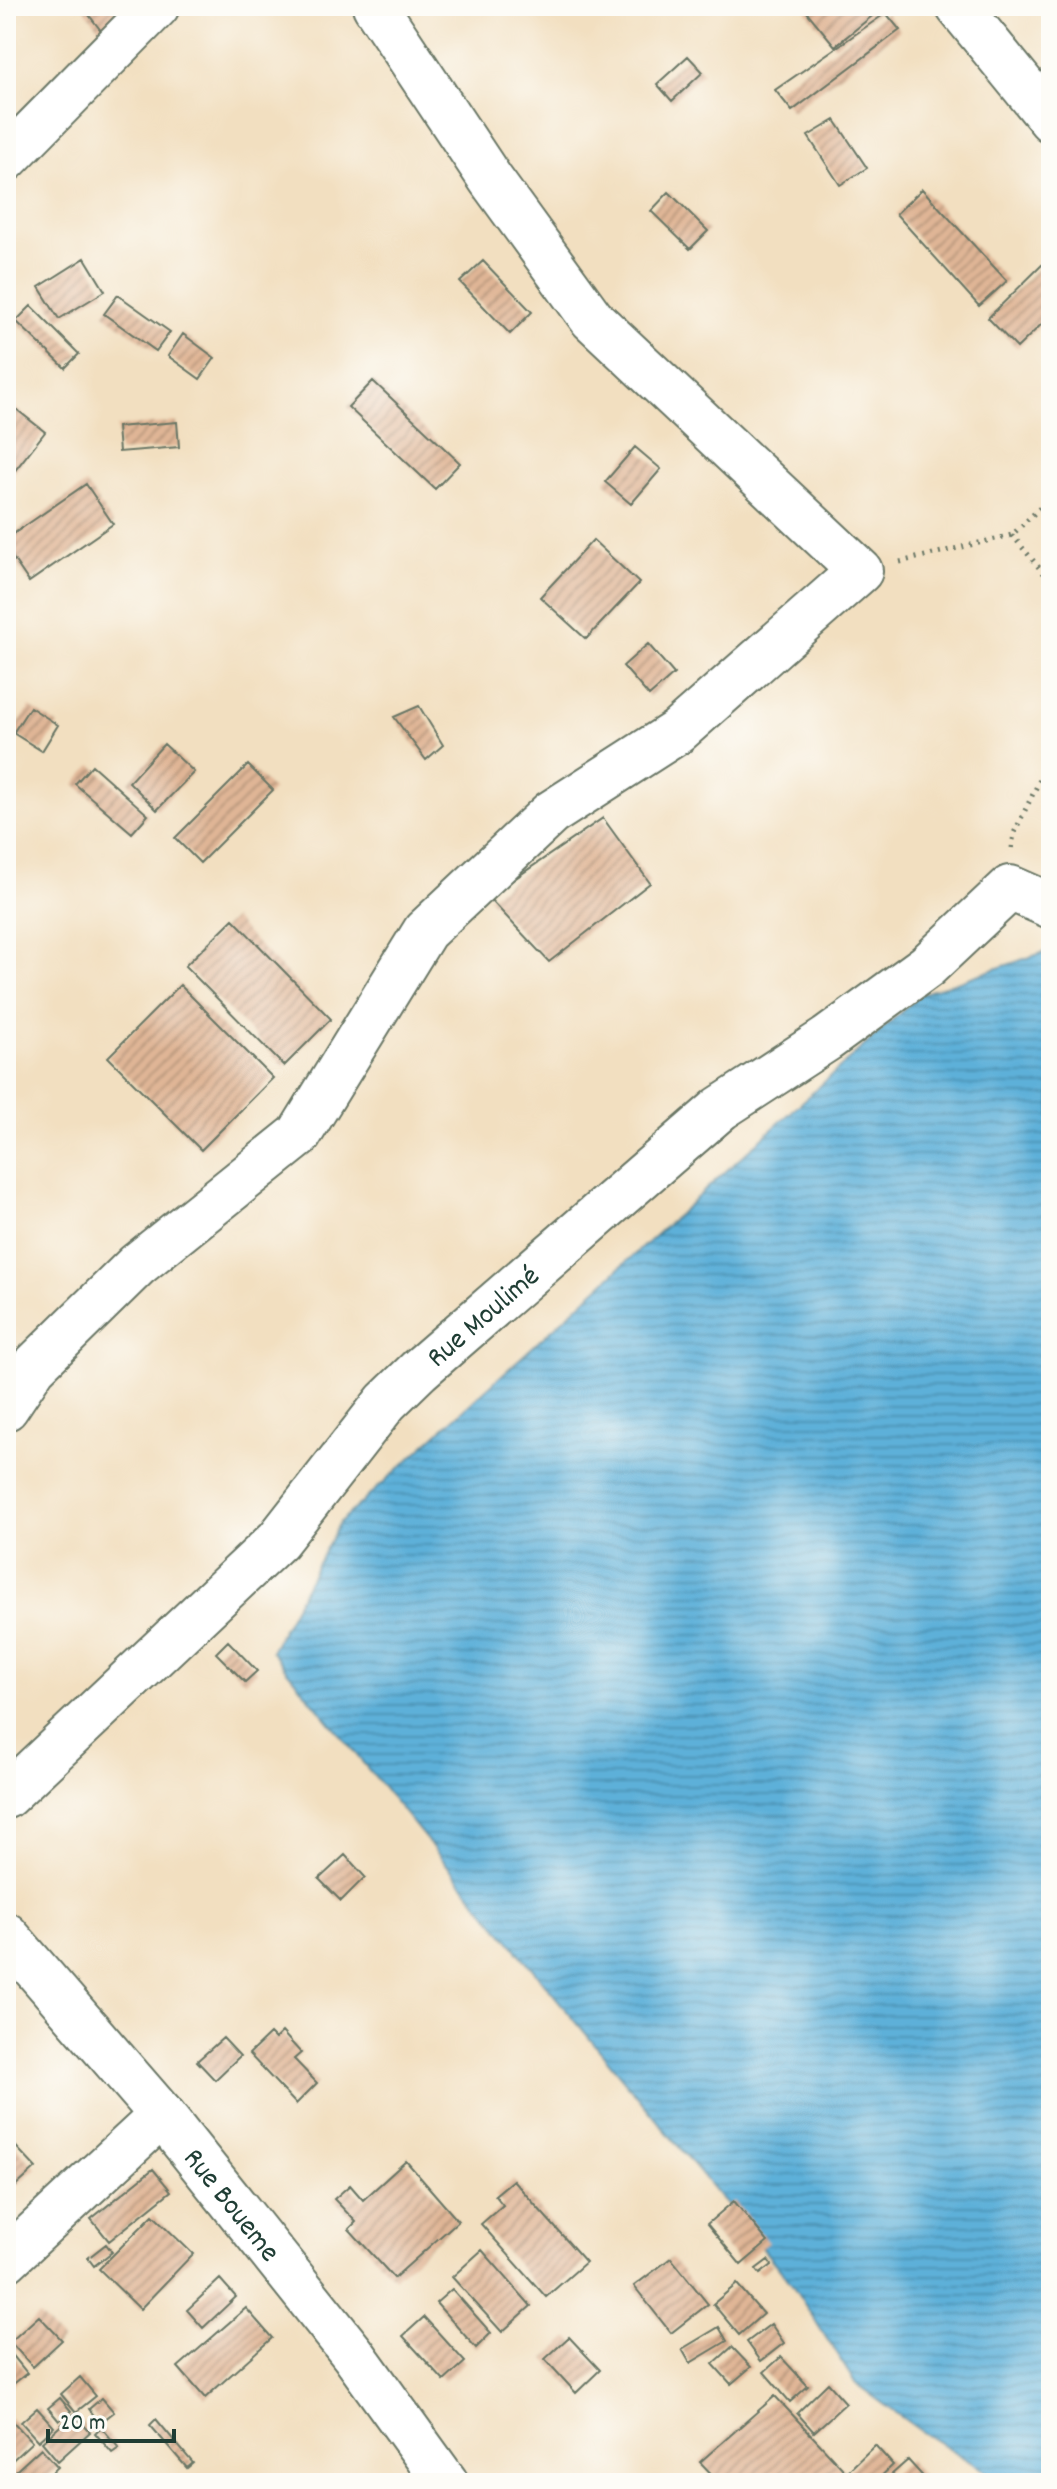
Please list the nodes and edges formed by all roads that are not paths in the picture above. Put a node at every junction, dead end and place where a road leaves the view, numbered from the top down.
1 (157, 6) edge
2 (375, 6) edge
3 (958, 6) edge
4 (1051, 120) edge
5 (6, 159) edge
6 (1051, 906) edge
7 (6, 1408) edge
8 (6, 1796) edge
9 (6, 1935) edge
10 (162, 2115) junction
11 (6, 2260) edge
12 (446, 2483) edge

1 - 5 street
2 - 7 street
3 - 4 street
6 - 8 street, Rue Moulimé
9 - 10 street, Rue Boueme
10 - 11 street
10 - 12 street, Rue Boueme

